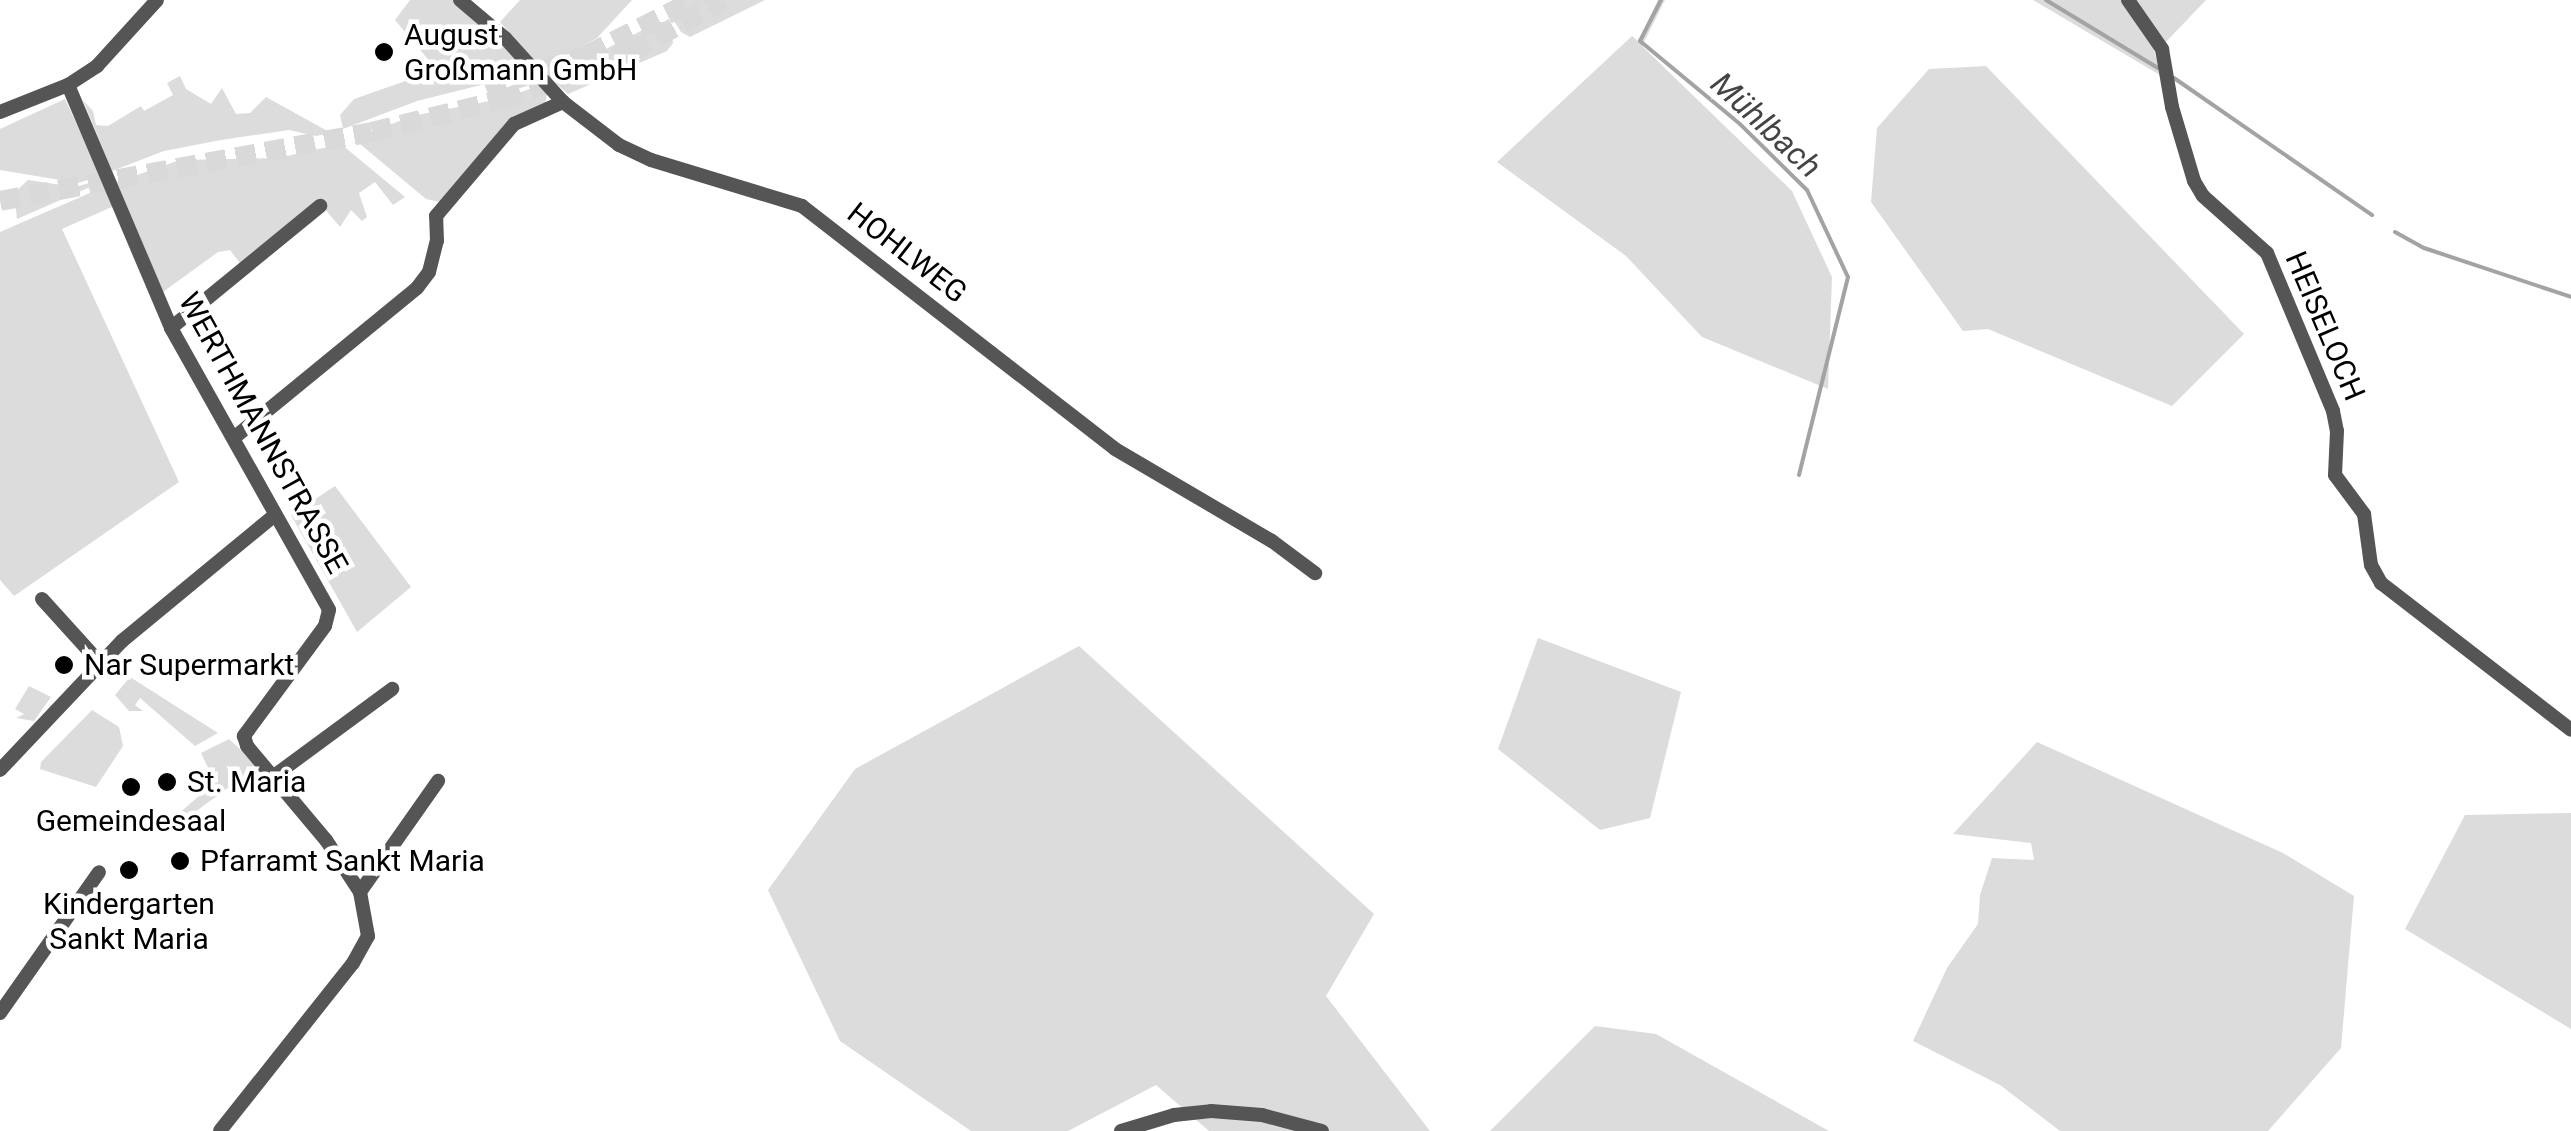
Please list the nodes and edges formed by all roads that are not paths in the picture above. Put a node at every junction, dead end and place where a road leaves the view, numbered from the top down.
1 (157, 0) edge
2 (460, 0) edge
3 (2128, 0) edge
4 (68, 86) junction
5 (563, 102) junction
6 (0, 112) edge
7 (320, 206) dead end
8 (171, 328) junction
9 (235, 437) junction
10 (276, 516) junction
11 (1315, 573) dead end
12 (42, 598) dead end
13 (101, 664) junction
14 (392, 688) dead end
15 (2571, 730) edge
16 (3, 760) edge
17 (274, 776) junction
18 (438, 781) dead end
19 (100, 872) dead end
20 (360, 892) junction
21 (0, 1013) edge
22 (220, 1131) edge
23 (1120, 1131) edge
24 (1322, 1131) edge

1 - 4 street
2 - 5 street, HOHLWEG
3 - 15 street, HEISELOCH
4 - 6 street
4 - 8 street, WERTHMANNSTRASSE
5 - 9 street
5 - 11 street, HOHLWEG
7 - 8 street
8 - 9 street, WERTHMANNSTRASSE
9 - 10 street, WERTHMANNSTRASSE
10 - 13 street
10 - 17 street, WERTHMANNSTRASSE
12 - 13 street
13 - 16 street
14 - 17 street
17 - 20 street, WERTHMANNSTRASSE
18 - 20 street
19 - 21 street
20 - 22 street, WERTHMANNSTRASSE
23 - 24 street

